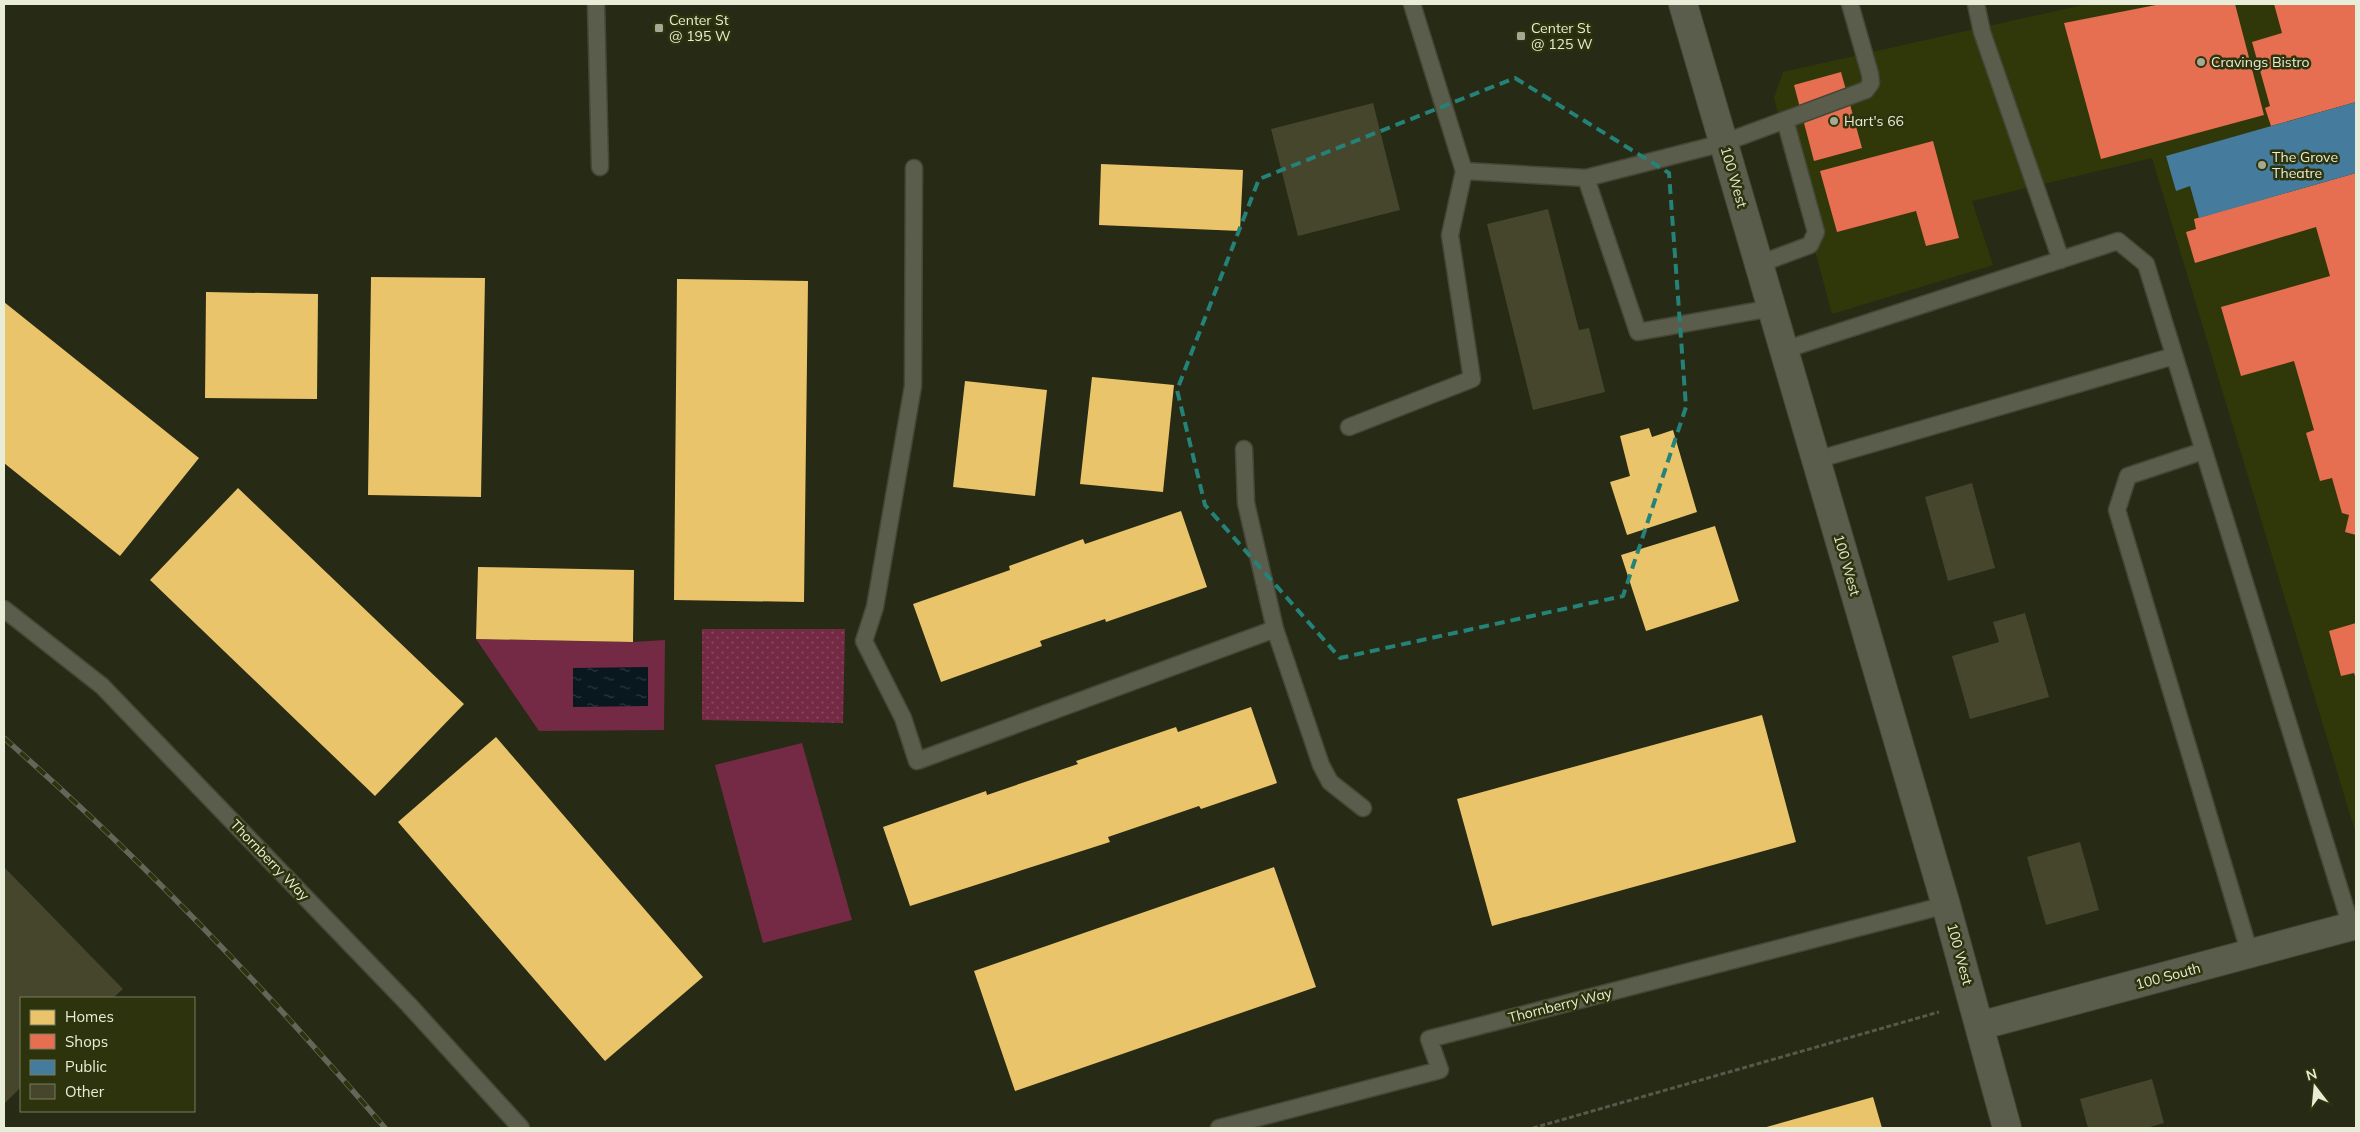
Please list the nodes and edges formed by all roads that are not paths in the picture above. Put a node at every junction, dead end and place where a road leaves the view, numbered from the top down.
1 (596, 4) edge
2 (1412, 4) edge
3 (1683, 4) edge
4 (1850, 4) edge
5 (1976, 4) edge
6 (1785, 120) junction
7 (1724, 143) junction
8 (600, 166) dead end
9 (914, 168) dead end
10 (1464, 171) junction
11 (1586, 178) junction
12 (2061, 260) junction
13 (1759, 264) junction
14 (1772, 308) junction
15 (1784, 350) junction
16 (2174, 356) junction
17 (1349, 427) dead end
18 (1244, 449) dead end
19 (2204, 451) junction
20 (1816, 460) junction
21 (4, 609) edge
22 (1274, 628) junction
23 (1362, 808) dead end
24 (1946, 905) junction
25 (2354, 926) edge
26 (2250, 954) junction
27 (1976, 1014) junction
28 (521, 1128) edge
29 (1218, 1128) edge
30 (2007, 1128) edge

1 - 8 lane
2 - 10 lane
3 - 7 street, 100 West
4 - 6 lane
5 - 12 lane
6 - 7 lane
6 - 13 lane
7 - 11 lane
7 - 13 street, 100 West
9 - 22 lane
10 - 11 lane
10 - 17 lane
11 - 14 lane
12 - 15 lane
12 - 16 lane
13 - 14 street, 100 West
14 - 15 street, 100 West
15 - 20 street, 100 West
16 - 19 lane
16 - 20 lane
18 - 22 lane
19 - 25 lane
19 - 26 lane
20 - 24 street, 100 West
21 - 28 lane, Thornberry Way
22 - 23 lane
24 - 27 street, 100 West
24 - 29 lane, Thornberry Way
25 - 26 street, 100 South
26 - 27 street, 100 South
27 - 30 street, 100 West

